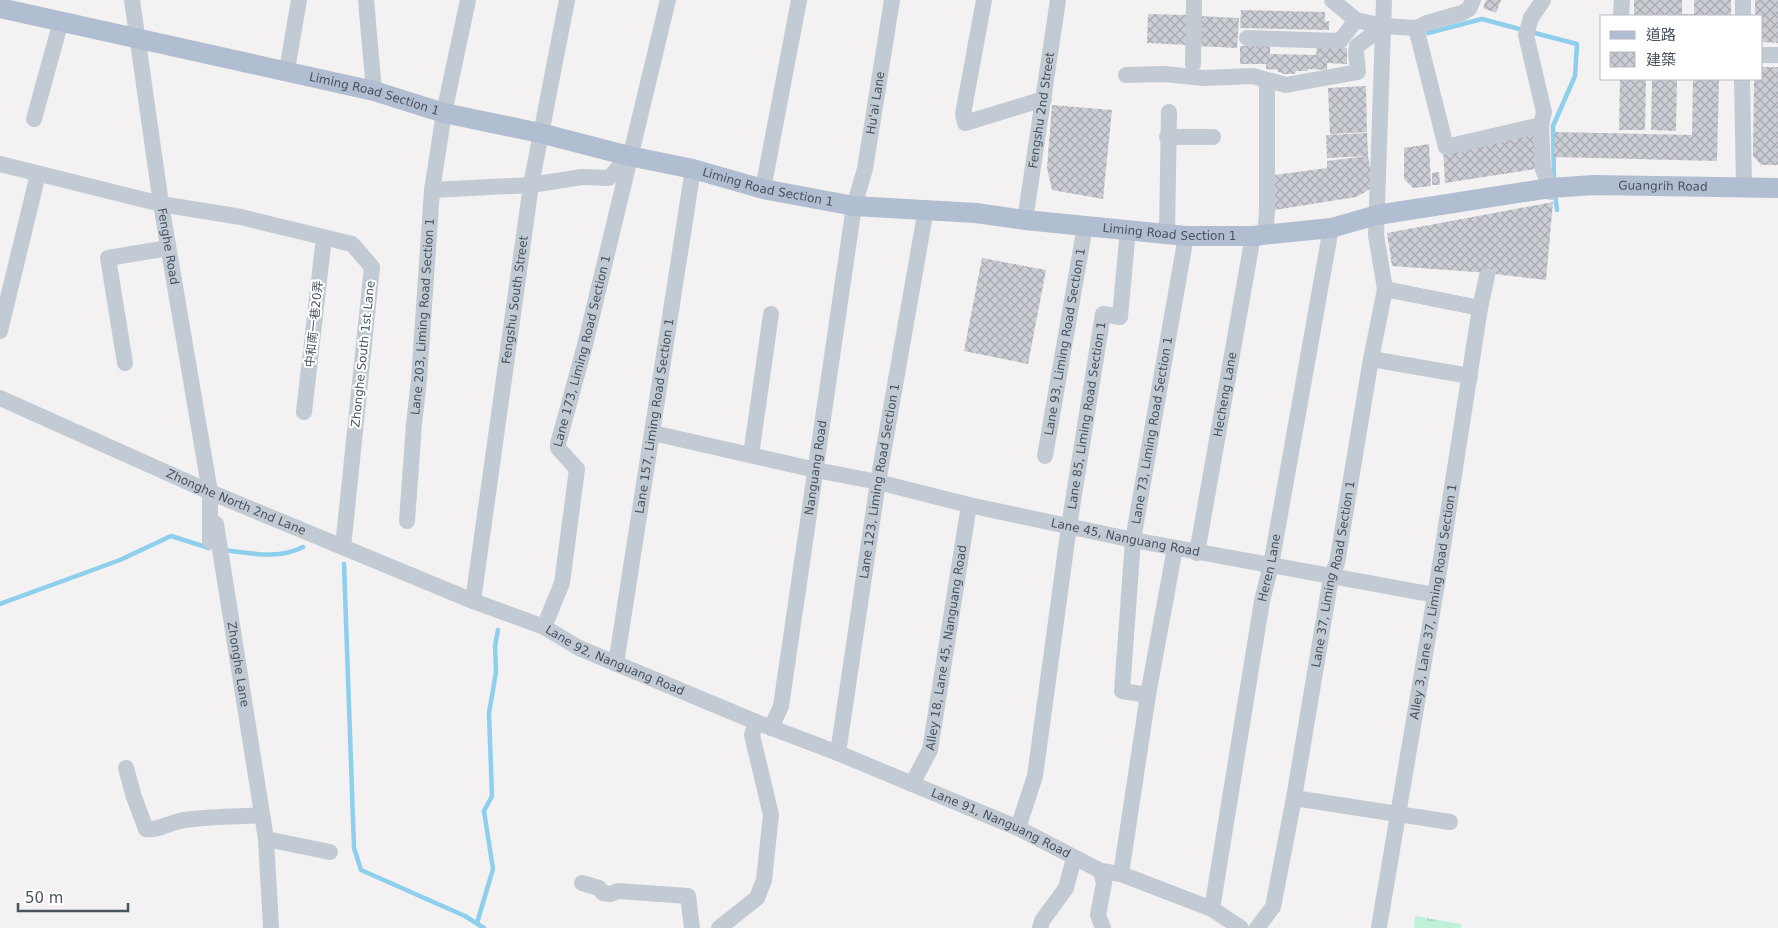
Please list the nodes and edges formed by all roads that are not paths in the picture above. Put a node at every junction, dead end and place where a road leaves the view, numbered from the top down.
1 (132, 0) edge
2 (299, 0) edge
3 (366, 0) edge
4 (468, 0) edge
5 (567, 0) edge
6 (668, 0) edge
7 (799, 0) edge
8 (892, 0) edge
9 (984, 0) edge
10 (1058, 0) edge
11 (1194, 0) edge
12 (1332, 0) edge
13 (1384, 0) edge
14 (1473, 0) edge
15 (1542, 0) edge
16 (1622, 0) edge
17 (1743, 0) edge
18 (0, 8) edge
19 (1621, 15) edge
20 (1742, 15) edge
21 (1356, 20) junction
22 (60, 21) junction
23 (1384, 26) junction
24 (1416, 28) junction
25 (1246, 38) dead end
26 (136, 39) junction
27 (1763, 55) edge
28 (1778, 55) edge
29 (1193, 64) dead end
30 (287, 70) junction
31 (1126, 74) dead end
32 (1742, 80) edge
33 (1267, 81) junction
34 (374, 91) junction
35 (1044, 99) junction
36 (1169, 112) dead end
37 (444, 113) junction
38 (34, 119) dead end
39 (1541, 125) junction
40 (540, 132) junction
41 (1167, 137) junction
42 (1213, 137) dead end
43 (629, 156) junction
44 (0, 164) edge
45 (693, 169) junction
46 (38, 174) junction
47 (531, 185) junction
48 (1744, 188) junction
49 (1778, 188) edge
50 (763, 189) junction
51 (432, 190) junction
52 (1550, 190) junction
53 (161, 204) junction
54 (854, 206) junction
55 (926, 209) junction
56 (1377, 215) junction
57 (1025, 220) junction
58 (1085, 226) junction
59 (1330, 228) junction
60 (1128, 229) junction
61 (1176, 234) junction
62 (1259, 235) junction
63 (324, 237) junction
64 (168, 248) junction
65 (1487, 276) dead end
66 (1385, 289) junction
67 (1480, 308) junction
68 (772, 314) dead end
69 (0, 331) edge
70 (1371, 359) junction
71 (125, 363) dead end
72 (1470, 376) junction
73 (0, 398) edge
74 (304, 412) dead end
75 (652, 433) junction
76 (751, 455) junction
77 (1045, 456) dead end
78 (816, 470) junction
79 (878, 482) junction
80 (211, 494) junction
81 (969, 505) junction
82 (407, 521) dead end
83 (1069, 526) junction
84 (1133, 540) junction
85 (210, 541) dead end
86 (343, 547) junction
87 (1175, 548) junction
88 (1198, 553) junction
89 (1271, 565) junction
90 (1331, 577) junction
91 (1436, 594) junction
92 (473, 602) junction
93 (544, 627) junction
94 (616, 664) junction
95 (1148, 695) junction
96 (764, 725) junction
97 (838, 753) junction
98 (126, 768) dead end
99 (912, 784) junction
100 (1294, 798) junction
101 (1398, 814) junction
102 (262, 815) junction
103 (1450, 822) dead end
104 (1018, 828) junction
105 (266, 839) junction
106 (330, 852) dead end
107 (1074, 858) junction
108 (1101, 870) junction
109 (1121, 874) junction
110 (582, 884) dead end
111 (1212, 909) junction
112 (1379, 927) edge
113 (271, 928) edge
114 (692, 928) edge
115 (719, 928) edge
116 (1040, 928) edge
117 (1103, 928) edge
118 (1241, 928) edge
119 (1257, 928) edge

1 - 26 street, Fenghe Road
2 - 30 street
3 - 34 street
4 - 37 street, Lane 203, Liming Road Section 1
5 - 40 street, Fengshu South Street
6 - 43 street
7 - 50 street
8 - 54 street, Hu'ai Lane
9 - 35 street
10 - 35 street, Fengshu 2nd Street
11 - 29 street
12 - 21 street
13 - 23 street, Lane 37, Liming Road Section 1
14 - 24 street
15 - 39 street
16 - 19 street
17 - 20 street
18 - 22 main road, Liming Road Section 1
21 - 23 street
21 - 25 street
22 - 26 main road, Liming Road Section 1
22 - 38 street
23 - 24 street
23 - 33 street
23 - 56 street, Lane 37, Liming Road Section 1
24 - 39 street
26 - 30 main road, Liming Road Section 1
26 - 53 street, Fenghe Road
27 - 28 street
30 - 34 main road, Liming Road Section 1
31 - 33 street
32 - 48 street
33 - 62 street, Hecheng Lane
34 - 37 main road, Liming Road Section 1
35 - 57 street, Fengshu 2nd Street
36 - 41 street, Lane 73, Liming Road Section 1
37 - 40 main road, Liming Road Section 1
37 - 51 street, Lane 203, Liming Road Section 1
39 - 52 street
40 - 43 main road, Liming Road Section 1
40 - 47 street, Fengshu South Street
41 - 42 street
41 - 61 street, Lane 73, Liming Road Section 1
43 - 45 main road, Liming Road Section 1
43 - 47 street
43 - 93 street, Lane 173, Liming Road Section 1
44 - 46 street, Zhonghe South 1st Lane
45 - 50 main road, Liming Road Section 1
45 - 75 street, Lane 157, Liming Road Section 1
46 - 53 street, Zhonghe South 1st Lane
46 - 69 street
47 - 51 street
47 - 92 street, Fengshu South Street
48 - 49 main road, Guangrih Road
48 - 52 main road, Guangrih Road
50 - 54 main road, Liming Road Section 1
51 - 82 street, Lane 203, Liming Road Section 1
52 - 56 main road, Liming Road Section 1
53 - 63 street, Zhonghe South 1st Lane
53 - 64 street, Fenghe Road
54 - 55 main road, Liming Road Section 1
54 - 78 street, Nanguang Road
55 - 57 main road, Liming Road Section 1
55 - 79 street, Lane 123, Liming Road Section 1
56 - 59 main road, Liming Road Section 1
56 - 66 street, Lane 37, Liming Road Section 1
57 - 58 main road, Liming Road Section 1
58 - 60 main road, Liming Road Section 1
58 - 77 street, Lane 93, Liming Road Section 1
59 - 62 main road, Liming Road Section 1
59 - 89 street, Heren Lane
60 - 61 main road, Liming Road Section 1
60 - 83 street, Lane 85, Liming Road Section 1
61 - 62 main road, Liming Road Section 1
61 - 84 street, Lane 73, Liming Road Section 1
62 - 88 street, Hecheng Lane
63 - 74 street, 中和南一巷20弄
63 - 86 street, Zhonghe South 1st Lane
64 - 71 street
64 - 80 street, Fenghe Road
65 - 67 street, Alley 3, Lane 37, Liming Road Section 1
66 - 67 street
66 - 70 street, Lane 37, Liming Road Section 1
67 - 72 street, Alley 3, Lane 37, Liming Road Section 1
68 - 76 street
70 - 72 street
70 - 90 street, Lane 37, Liming Road Section 1
72 - 91 street, Alley 3, Lane 37, Liming Road Section 1
73 - 80 street, Zhonghe North 2nd Lane
75 - 76 street, Lane 45, Nanguang Road
75 - 94 street, Lane 157, Liming Road Section 1
76 - 78 street, Lane 45, Nanguang Road
78 - 79 street, Lane 45, Nanguang Road
78 - 96 street, Nanguang Road
79 - 81 street, Lane 45, Nanguang Road
79 - 97 street, Lane 123, Liming Road Section 1
80 - 85 street
80 - 86 street, Zhonghe North 2nd Lane
80 - 102 street, Zhonghe Lane
81 - 83 street, Lane 45, Nanguang Road
81 - 99 street, Alley 18, Lane 45, Nanguang Road
83 - 84 street, Lane 45, Nanguang Road
83 - 104 street, Lane 85, Liming Road Section 1
84 - 87 street, Lane 45, Nanguang Road
84 - 95 street, Lane 73, Liming Road Section 1
86 - 92 street, Zhonghe North 2nd Lane
87 - 88 street, Lane 45, Nanguang Road
87 - 95 street
88 - 89 street, Lane 45, Nanguang Road
89 - 90 street, Lane 45, Nanguang Road
89 - 111 street, Heren Lane
90 - 91 street, Lane 45, Nanguang Road
90 - 100 street, Lane 37, Liming Road Section 1
91 - 101 street, Alley 3, Lane 37, Liming Road Section 1
92 - 93 street, Lane 92, Nanguang Road
93 - 94 street, Lane 92, Nanguang Road
94 - 96 street, Lane 92, Nanguang Road
95 - 109 street
96 - 97 street, Lane 91, Nanguang Road
96 - 115 street
97 - 99 street, Lane 91, Nanguang Road
98 - 102 street
99 - 104 street, Lane 91, Nanguang Road
100 - 101 street
100 - 119 street, Lane 37, Liming Road Section 1
101 - 103 street
101 - 112 street, Alley 3, Lane 37, Liming Road Section 1
102 - 105 street, Zhonghe Lane
104 - 107 street, Lane 91, Nanguang Road
105 - 106 street
105 - 113 street, Zhonghe Lane
107 - 108 street, Lane 91, Nanguang Road
107 - 116 street
108 - 109 street, Lane 91, Nanguang Road
108 - 117 street
109 - 111 street, Lane 91, Nanguang Road
110 - 114 street
111 - 118 street, Lane 91, Nanguang Road

